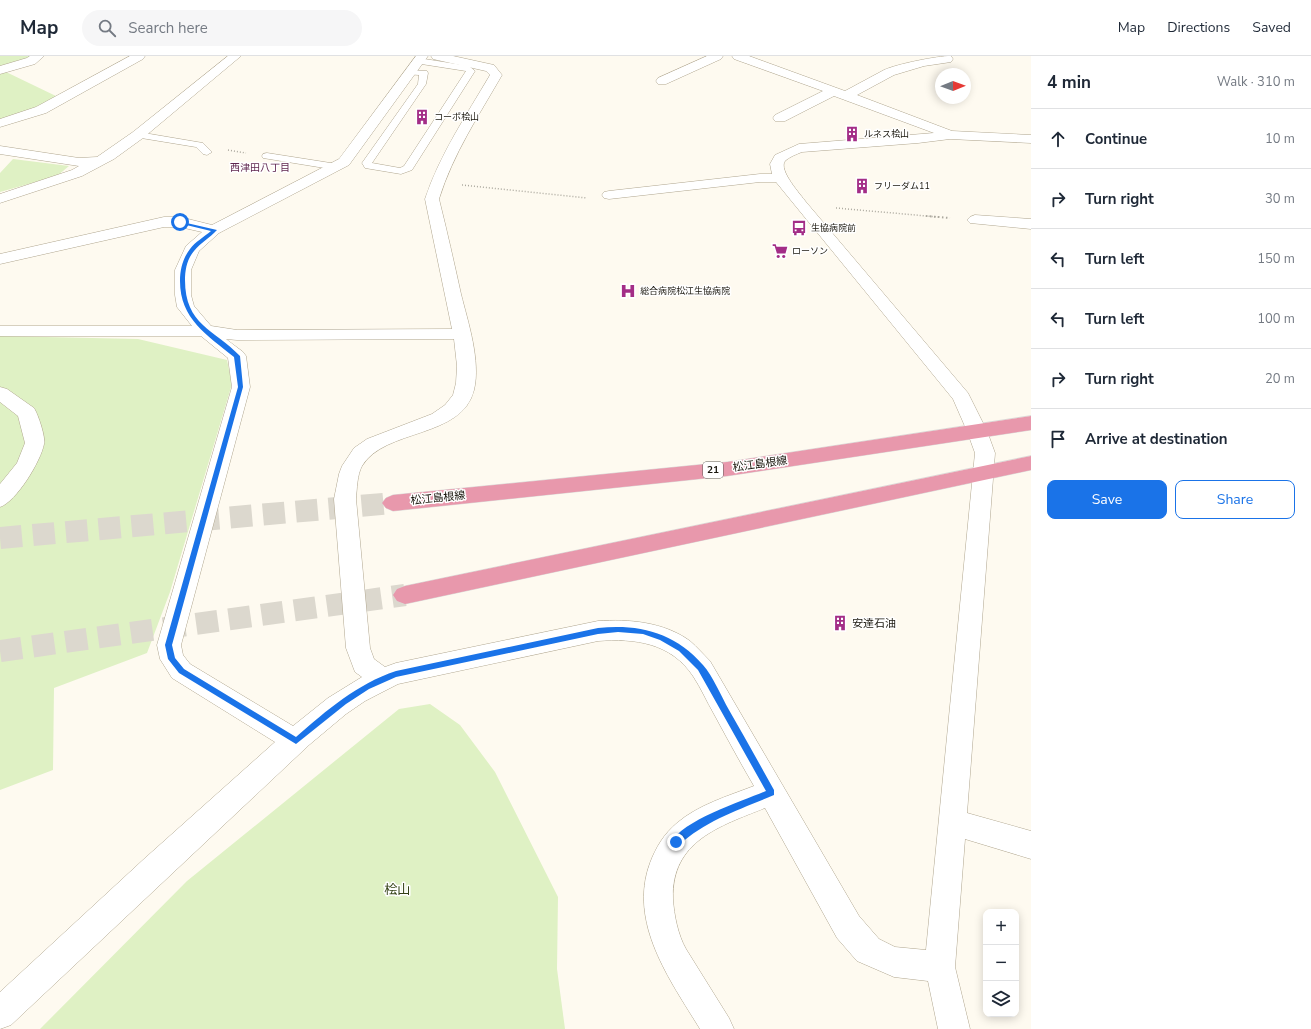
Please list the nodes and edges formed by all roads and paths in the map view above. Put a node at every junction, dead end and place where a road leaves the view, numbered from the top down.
1 (38, 56) edge
2 (139, 56) edge
3 (236, 56) edge
4 (437, 56) edge
5 (717, 56) edge
6 (738, 56) edge
7 (948, 59) dead end
8 (417, 63) edge
9 (0, 70) edge
10 (662, 81) dead end
11 (840, 94) junction
12 (780, 118) dead end
13 (0, 123) edge
14 (950, 134) junction
15 (138, 135) junction
16 (1031, 140) edge
17 (199, 145) junction
18 (0, 150) edge
19 (207, 152) dead end
20 (267, 156) joint
21 (100, 160) junction
22 (337, 167) junction
23 (780, 178) junction
24 (488, 188) dead end
25 (609, 195) joint
26 (0, 200) edge
27 (801, 205) junction
28 (974, 220) joint
29 (1031, 224) edge
30 (214, 230) junction
31 (0, 259) edge
32 (0, 331) edge
33 (204, 331) junction
34 (462, 334) junction
35 (0, 393) edge
36 (1031, 423) edge
37 (978, 431) junction
38 (1031, 463) edge
39 (984, 472) junction
40 (0, 499) edge
41 (393, 503) tunnel mouth
42 (405, 595) tunnel mouth
43 (382, 679) junction
44 (296, 741) junction
45 (772, 792) junction
46 (953, 822) junction
47 (1031, 845) edge
48 (940, 967) junction
49 (0, 1014) edge
50 (718, 1029) edge
51 (954, 1029) edge

1 - 9 street
2 - 13 street
3 - 15 street
4 - 34 street
5 - 10 street
6 - 11 street
7 - 11 street
8 - 8 lane
8 - 22 street
11 - 12 street
11 - 14 street
14 - 16 street
14 - 23 street
15 - 17 lane
15 - 21 street
17 - 19 lane
17 - 20 path
18 - 21 street
20 - 22 lane
21 - 26 street
22 - 30 street
23 - 25 street
23 - 27 street
24 - 25 path
27 - 28 path
27 - 37 street
28 - 29 street
30 - 31 street
30 - 33 street
32 - 33 street
33 - 34 street
33 - 44 street
34 - 43 street
35 - 40 street
36 - 37 main road, 松江島根線 / 21
37 - 39 street
37 - 41 main road, 松江島根線 / 21
38 - 39 main road
39 - 42 main road
39 - 46 street
43 - 44 street
43 - 45 street
44 - 49 street
45 - 48 street
45 - 50 street
46 - 47 street
46 - 48 street
48 - 51 street

